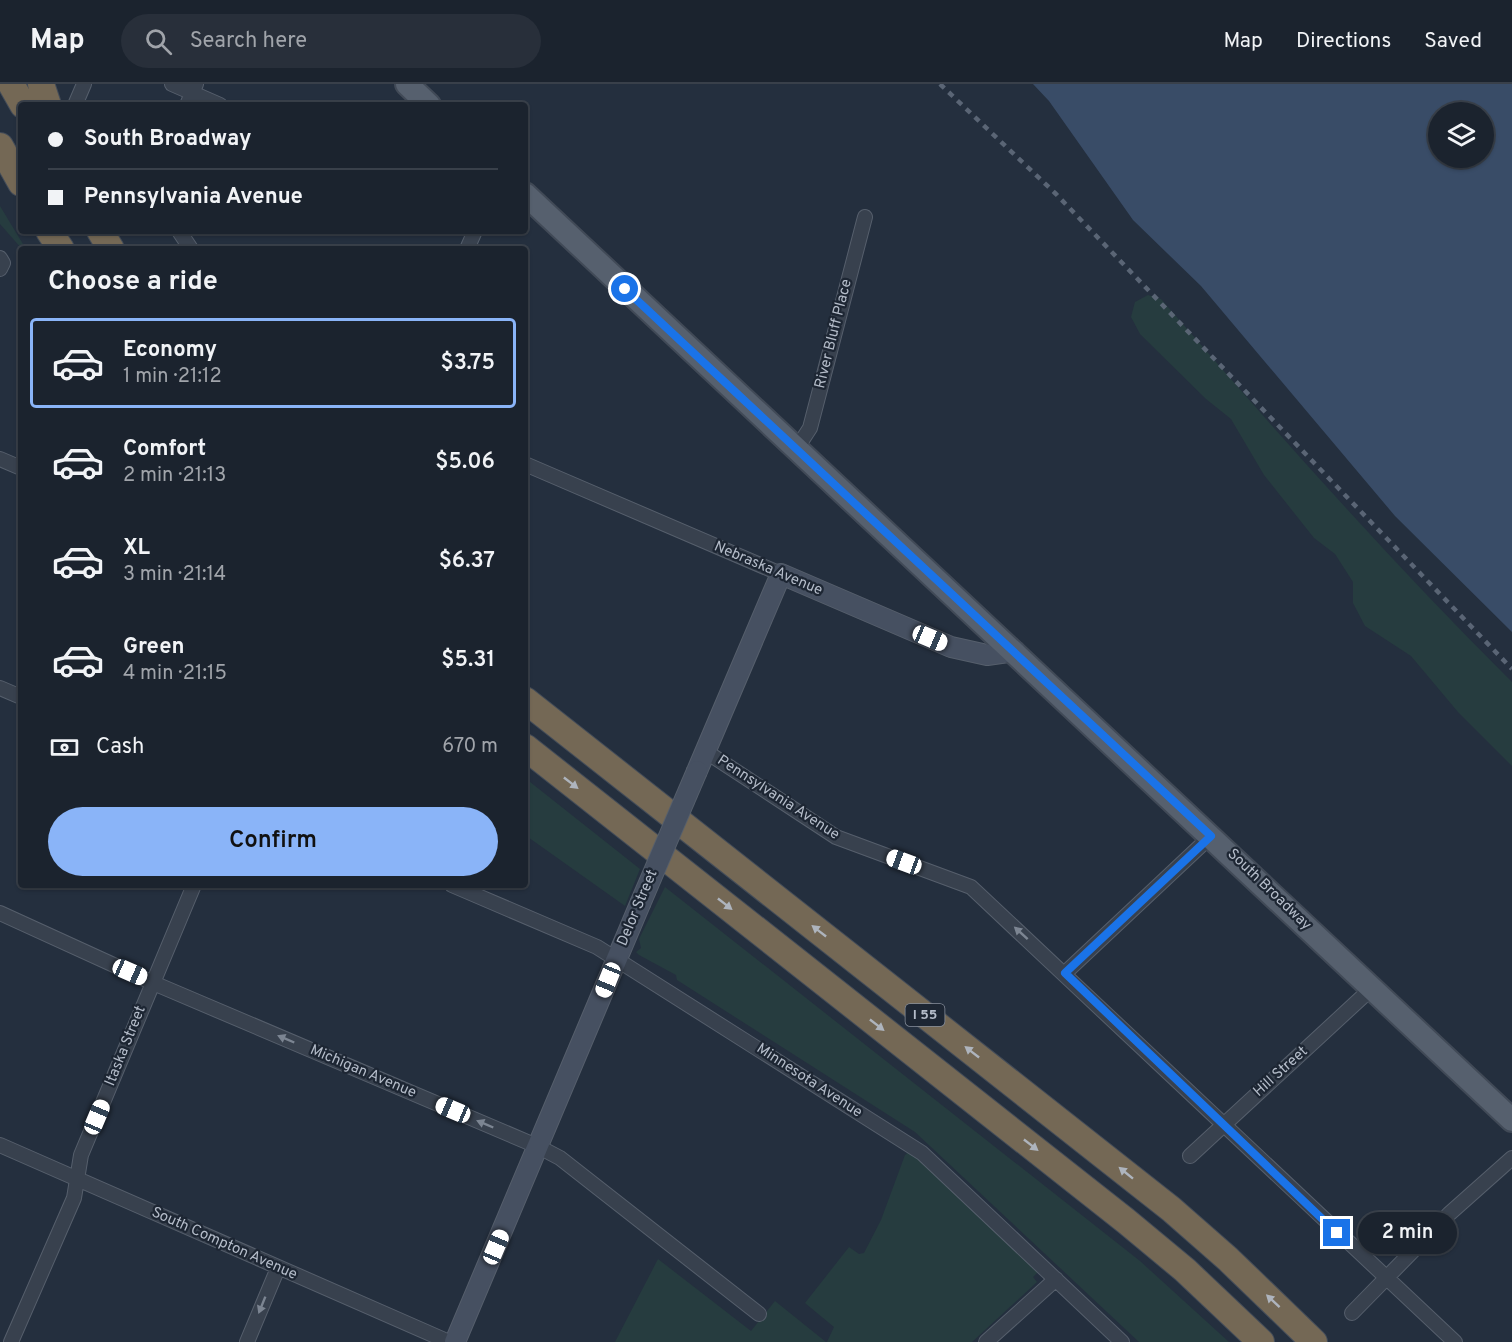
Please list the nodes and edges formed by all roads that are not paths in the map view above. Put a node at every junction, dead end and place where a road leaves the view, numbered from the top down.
1 (11, 84) edge
2 (41, 84) edge
3 (84, 84) edge
4 (172, 84) edge
5 (407, 84) edge
6 (192, 94) edge
7 (21, 102) edge
8 (47, 102) edge
9 (76, 102) edge
10 (212, 102) edge
11 (426, 102) edge
12 (0, 146) edge
13 (0, 165) edge
14 (18, 178) edge
15 (18, 189) edge
16 (528, 197) edge
17 (865, 217) dead end
18 (797, 448) junction
19 (0, 459) edge
20 (528, 465) edge
21 (18, 467) edge
22 (781, 574) junction
23 (1015, 651) junction
24 (0, 688) edge
25 (18, 696) edge
26 (528, 702) edge
27 (528, 749) edge
28 (705, 751) junction
29 (1211, 836) junction
30 (193, 888) edge
31 (459, 888) edge
32 (0, 913) edge
33 (617, 958) junction
34 (1065, 973) junction
35 (151, 981) junction
36 (1372, 988) junction
37 (1512, 1120) edge
38 (1222, 1124) junction
39 (0, 1145) edge
40 (539, 1147) junction
41 (1190, 1156) dead end
42 (1512, 1158) edge
43 (77, 1178) junction
44 (278, 1268) junction
45 (1056, 1279) junction
46 (1386, 1279) junction
47 (1352, 1313) dead end
48 (759, 1314) dead end
49 (11, 1342) edge
50 (247, 1342) edge
51 (449, 1342) edge
52 (455, 1342) edge
53 (986, 1342) edge
54 (1122, 1342) edge
55 (1261, 1342) edge
56 (1314, 1342) edge
57 (1455, 1342) edge

1 - 7 highway
2 - 8 highway
3 - 9 street
4 - 6 street
5 - 11 main road
6 - 10 street
12 - 14 highway
13 - 15 highway
16 - 18 main road, South Broadway
17 - 18 street, River Bluff Place
18 - 23 main road, South Broadway
19 - 21 street
20 - 22 street, Nebraska Avenue
22 - 23 street, Nebraska Avenue
22 - 28 street, Delor Street
23 - 29 main road, South Broadway
24 - 25 street
56 -> 26 highway, I 55
27 -> 55 highway, I 55
28 - 33 street, Delor Street, bridge
34 -> 28 street, Pennsylvania Avenue
29 - 34 street
29 - 36 main road, South Broadway
30 - 35 street, Itaska Street
31 - 33 street, Minnesota Avenue
32 - 35 street, Michigan Avenue
33 - 40 street, Delor Street
33 - 45 street, Minnesota Avenue
34 - 38 street, Pennsylvania Avenue
40 -> 35 street, Michigan Avenue
35 - 43 street, Itaska Street
36 - 37 main road, South Broadway
36 - 38 street, Hill Street
38 - 41 street, Hill Street
38 - 46 street, Pennsylvania Avenue
39 - 43 street, South Compton Avenue
40 - 48 street, Michigan Avenue
40 - 52 street, Delor Street
42 - 46 street
43 - 44 street, South Compton Avenue
43 - 49 street, Itaska Street
44 -> 50 street
44 - 51 street, South Compton Avenue
45 - 53 street
45 - 54 street, Minnesota Avenue
46 - 47 street
46 - 57 street, Pennsylvania Avenue

